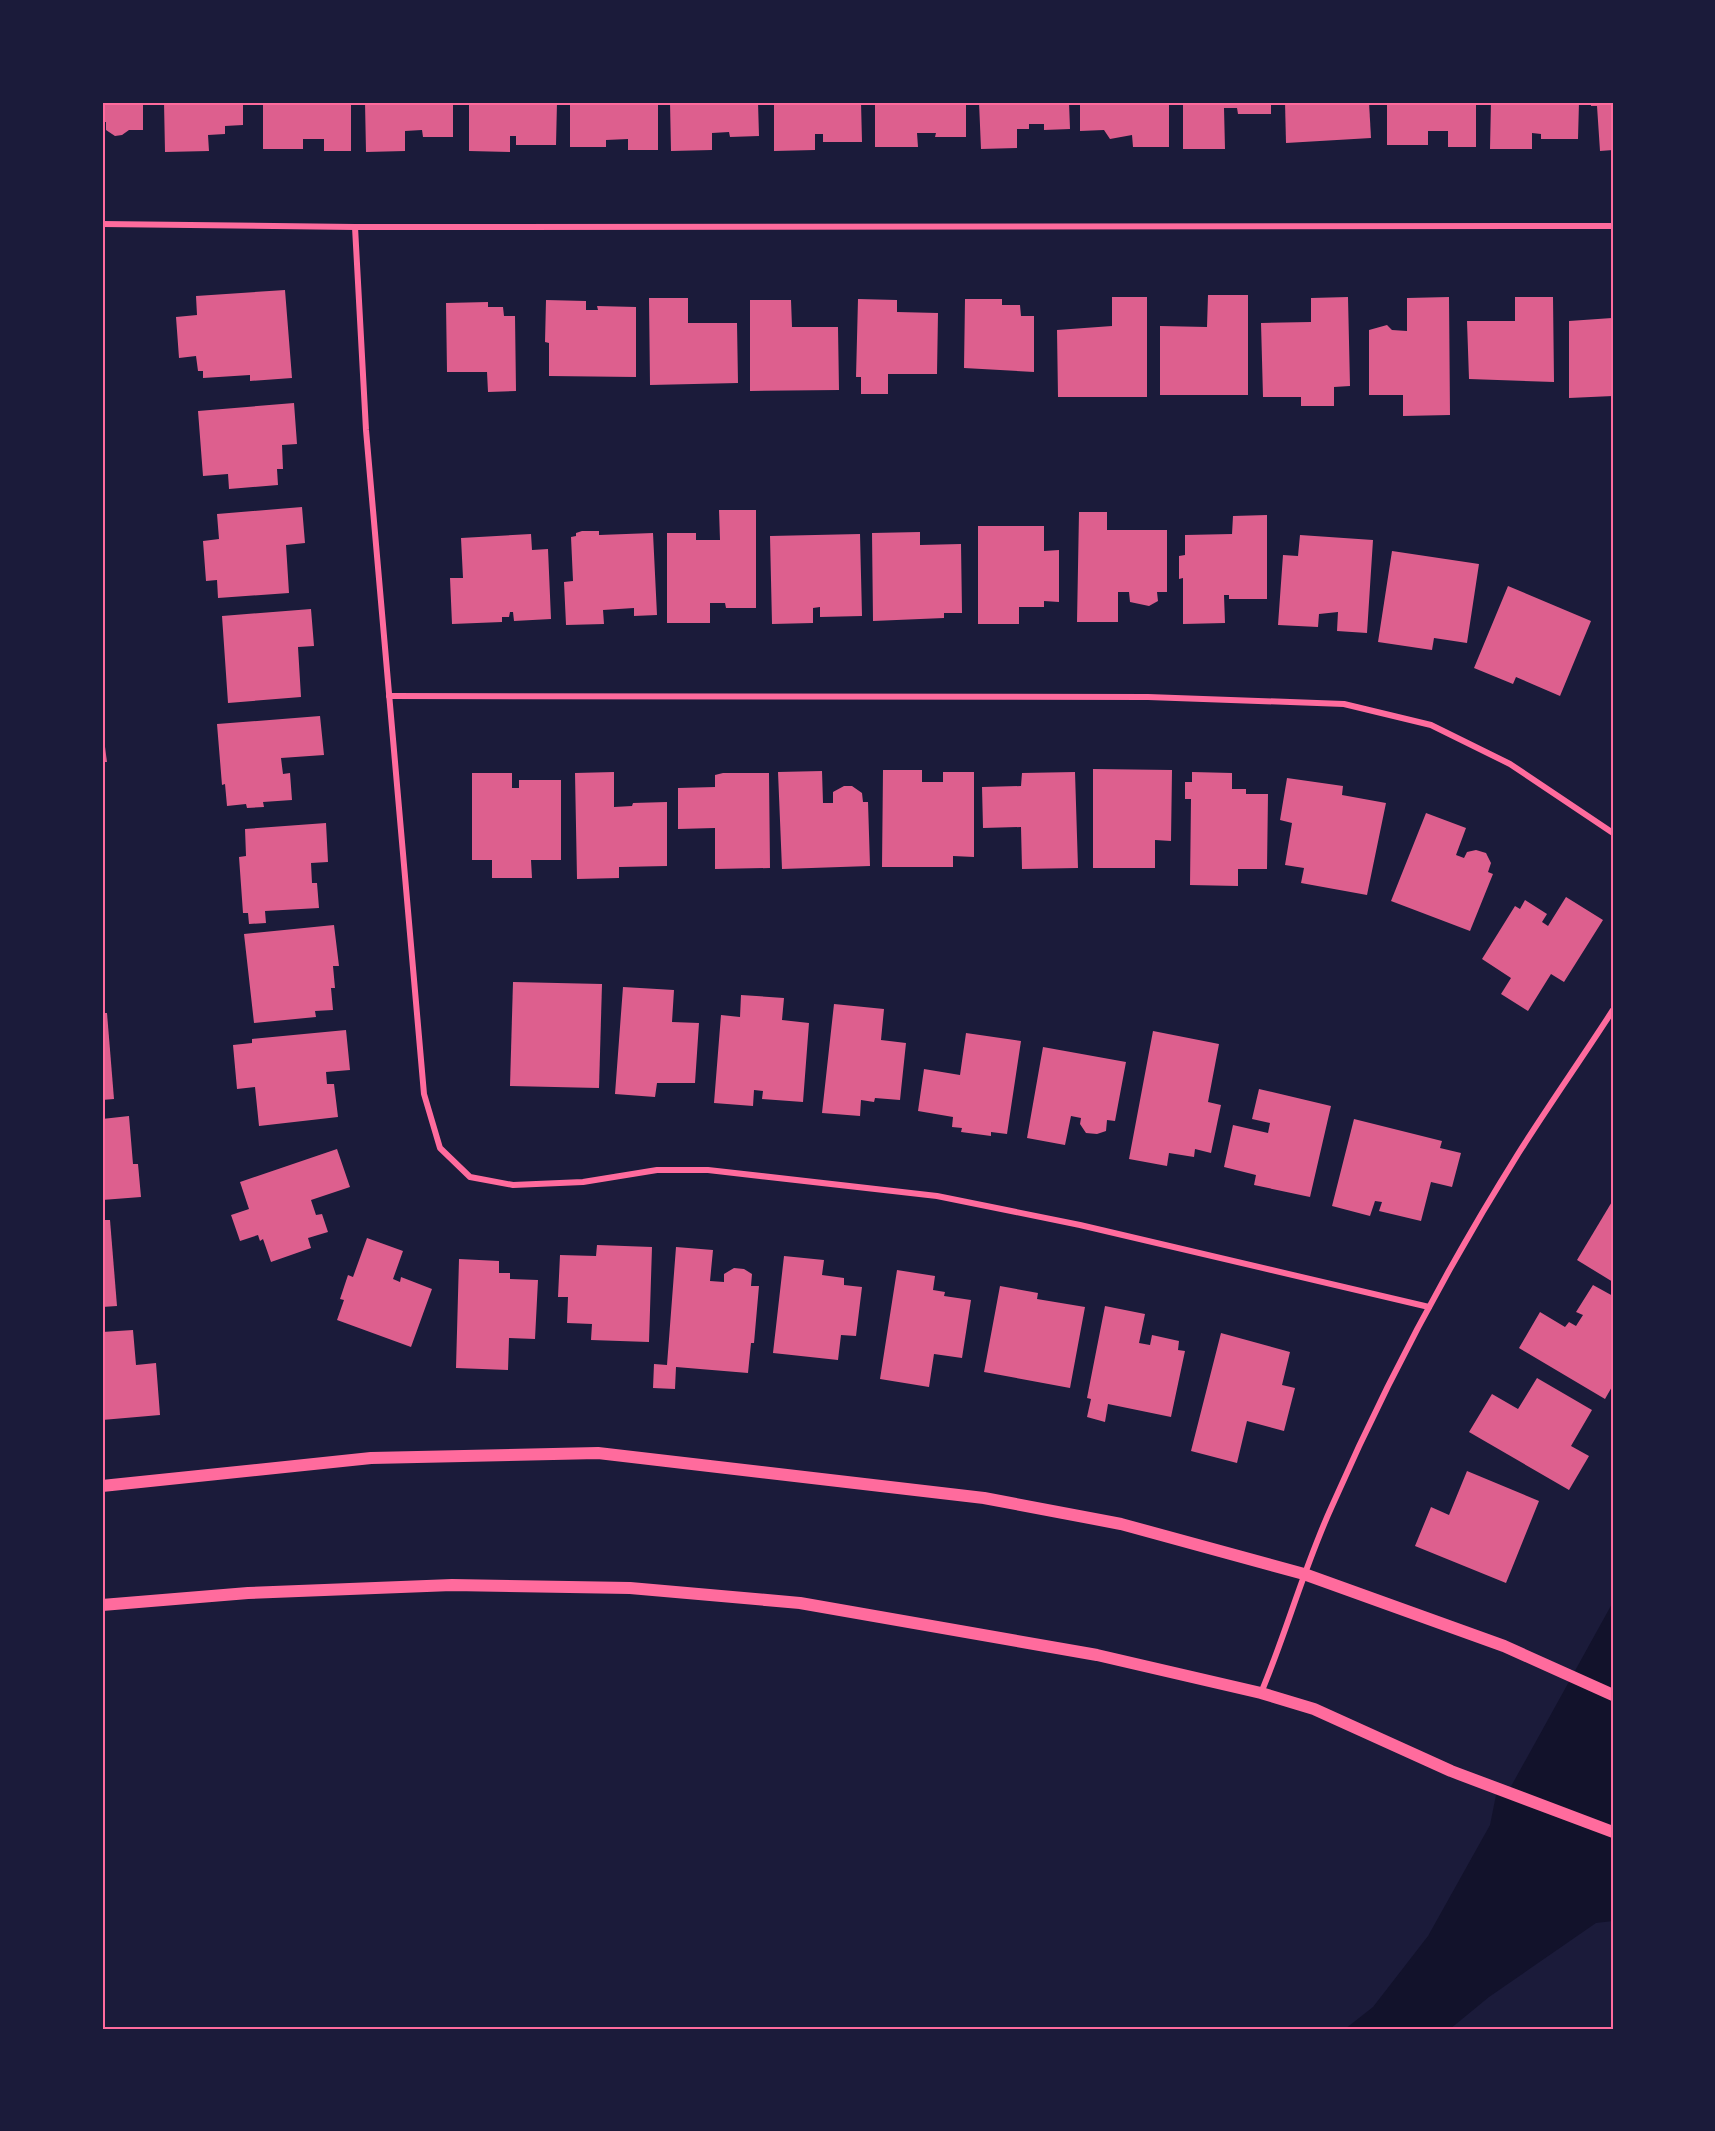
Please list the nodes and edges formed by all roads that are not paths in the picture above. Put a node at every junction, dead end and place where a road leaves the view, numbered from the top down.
1 (102, 224) edge
2 (1613, 226) edge
3 (355, 228) junction
4 (389, 696) junction
5 (1613, 833) edge
6 (1613, 1010) edge
7 (1429, 1307) junction
8 (102, 1486) edge
9 (1304, 1574) junction
10 (102, 1605) edge
11 (1261, 1693) junction
12 (1613, 1695) edge
13 (1613, 1832) edge

1 - 3 street
2 - 3 street
3 - 4 street
4 - 5 street
4 - 7 street
6 - 7 street
7 - 9 street
8 - 9 main road
9 - 11 street
9 - 12 main road
10 - 11 main road
11 - 13 main road

